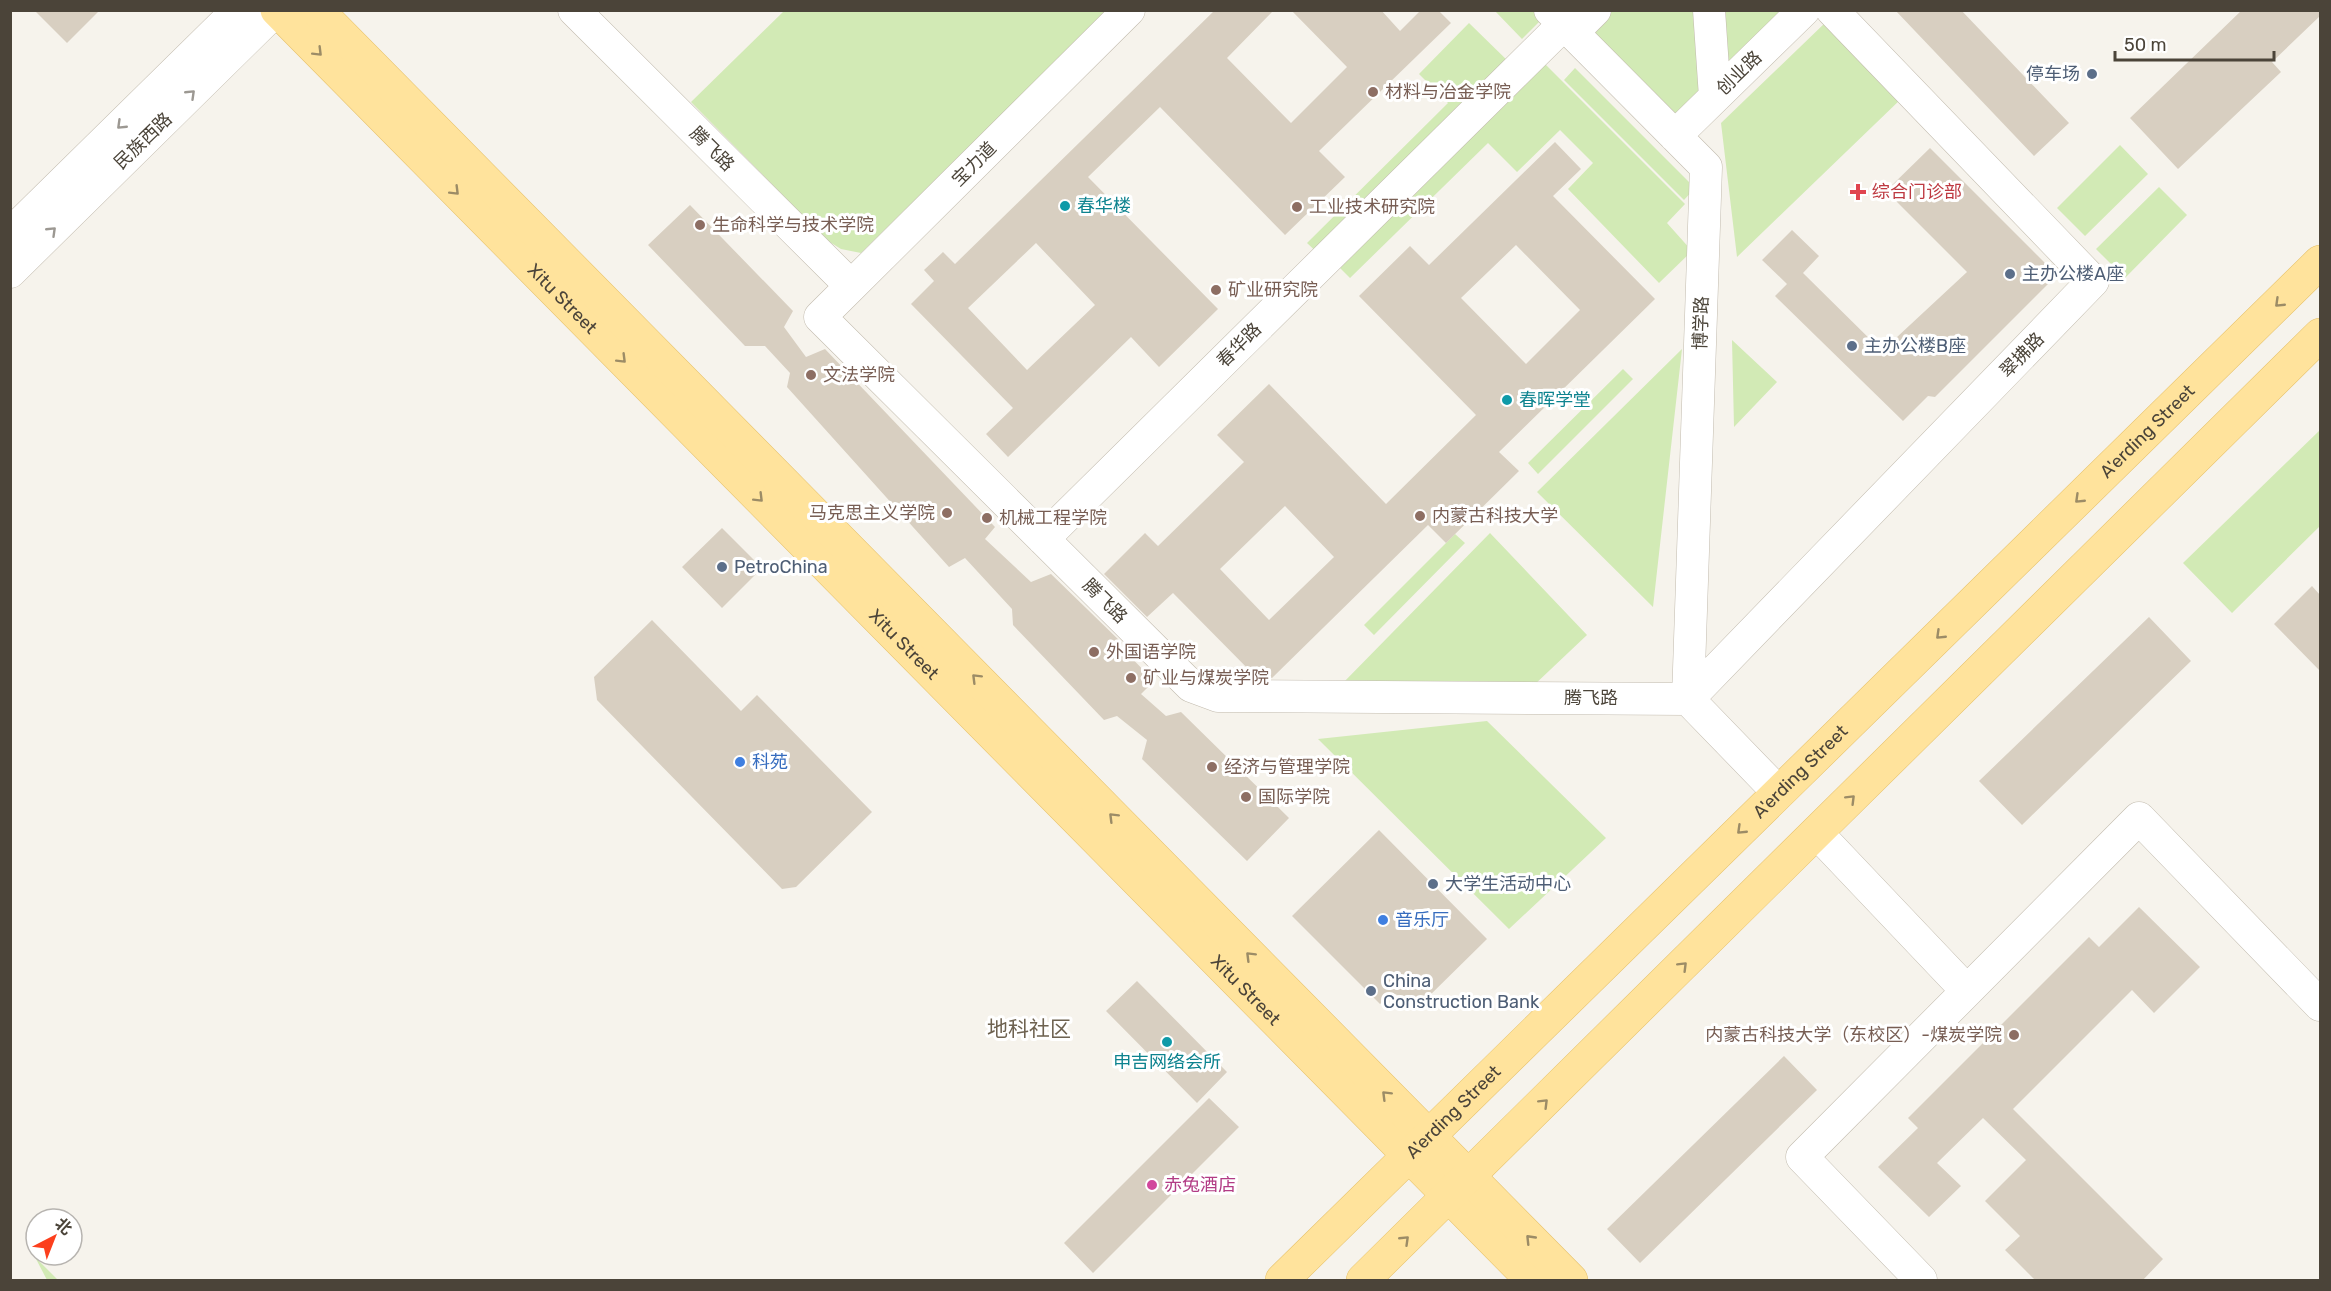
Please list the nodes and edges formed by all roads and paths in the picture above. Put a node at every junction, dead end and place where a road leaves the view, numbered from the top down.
1 (238, 10) edge
2 (277, 10) edge
3 (318, 10) edge
4 (574, 10) edge
5 (1129, 10) edge
6 (1595, 10) edge
7 (1709, 10) edge
8 (1804, 10) edge
9 (1832, 10) edge
10 (1562, 22) edge
11 (1715, 97) junction
12 (1675, 136) junction
13 (10, 234) edge
14 (2320, 262) edge
15 (10, 272) edge
16 (851, 286) junction
17 (820, 317) joint
18 (2320, 335) edge
19 (1042, 539) junction
20 (1688, 699) junction
21 (1779, 793) junction
22 (1817, 833) junction
23 (1967, 991) junction
24 (2320, 1005) edge
25 (1418, 1146) junction
26 (1460, 1187) junction
27 (1282, 1281) edge
28 (1363, 1281) edge
29 (1532, 1281) edge
30 (1571, 1281) edge
31 (1921, 1281) edge

1 -> 13 street, 民族西路
15 -> 2 street, 民族西路
2 -> 25 main road, Xitu Street
25 -> 3 main road, Xitu Street
4 - 16 street, 腾飞路
5 - 16 street, 宝力道
6 - 10 street, 春华路
7 - 11 street
8 - 11 street, 创业路
9 - 20 street, 翠拂路
10 - 12 street, 博学路
10 - 19 street, 春华路
11 - 12 street, 创业路
12 - 20 street, 博学路
14 -> 21 main road, A'erding Street
16 - 17 street, 宝力道
17 - 19 street, 腾飞路
22 -> 18 main road
19 - 20 street, 腾飞路
20 - 21 street
21 -> 25 main road, A'erding Street
22 - 23 street
26 -> 22 main road
23 - 24 street
23 - 31 street
25 - 26 main road, Xitu Street
25 - 27 main road, A'erding Street
28 -> 26 main road
26 - 29 main road, Xitu Street
30 -> 26 main road, Xitu Street

